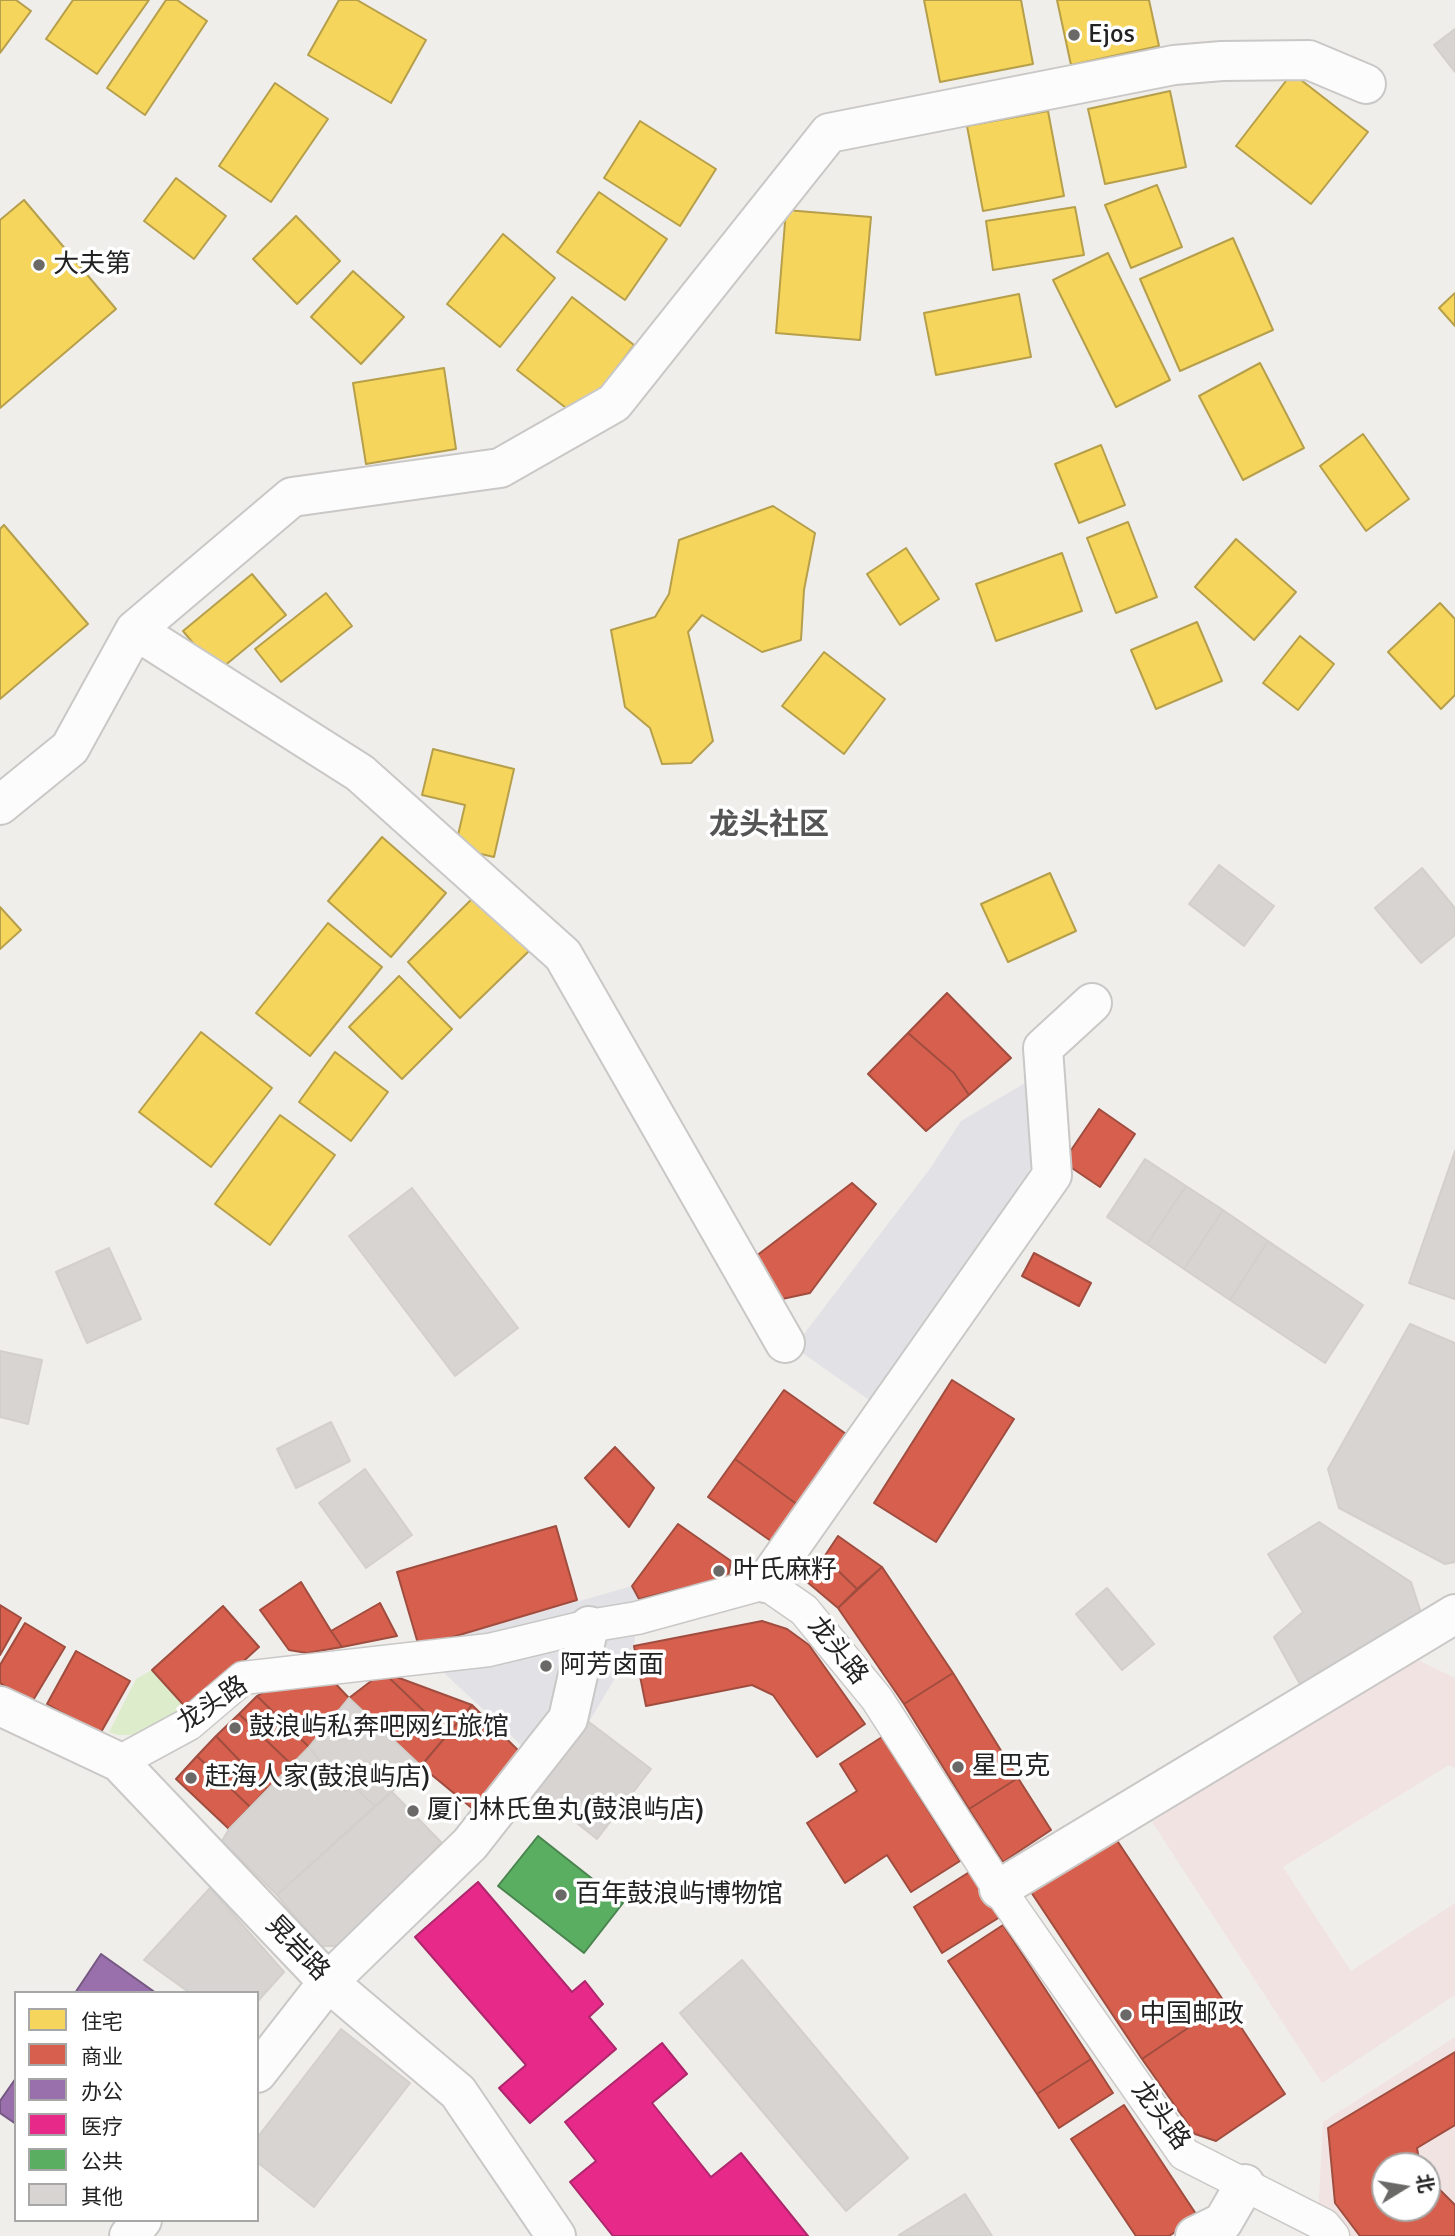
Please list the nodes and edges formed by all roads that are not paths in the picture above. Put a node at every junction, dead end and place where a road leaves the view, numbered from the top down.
1 (1366, 84) dead end
2 (135, 630) junction
3 (0, 805) edge
4 (1092, 1003) dead end
5 (785, 1343) dead end
6 (765, 1583) junction
7 (1455, 1614) edge
8 (589, 1626) junction
9 (0, 1706) edge
10 (119, 1762) junction
11 (999, 1888) junction
12 (328, 1982) junction
13 (259, 2070) edge
14 (1245, 2184) junction
15 (140, 2222) edge
16 (129, 2236) edge
17 (556, 2236) edge
18 (1195, 2236) edge
19 (1333, 2236) edge

1 - 2 street
2 - 3 street
2 - 5 street
4 - 6 street
6 - 8 street, 龙头路
6 - 11 street, 龙头路
7 - 11 street
8 - 10 street, 龙头路
8 - 12 street
9 - 10 street, 晃岩路
10 - 12 street, 晃岩路
11 - 14 street, 龙头路
12 - 13 street
12 - 17 street, 晃岩路
14 - 18 street
14 - 19 street, 龙头路
15 - 16 street

